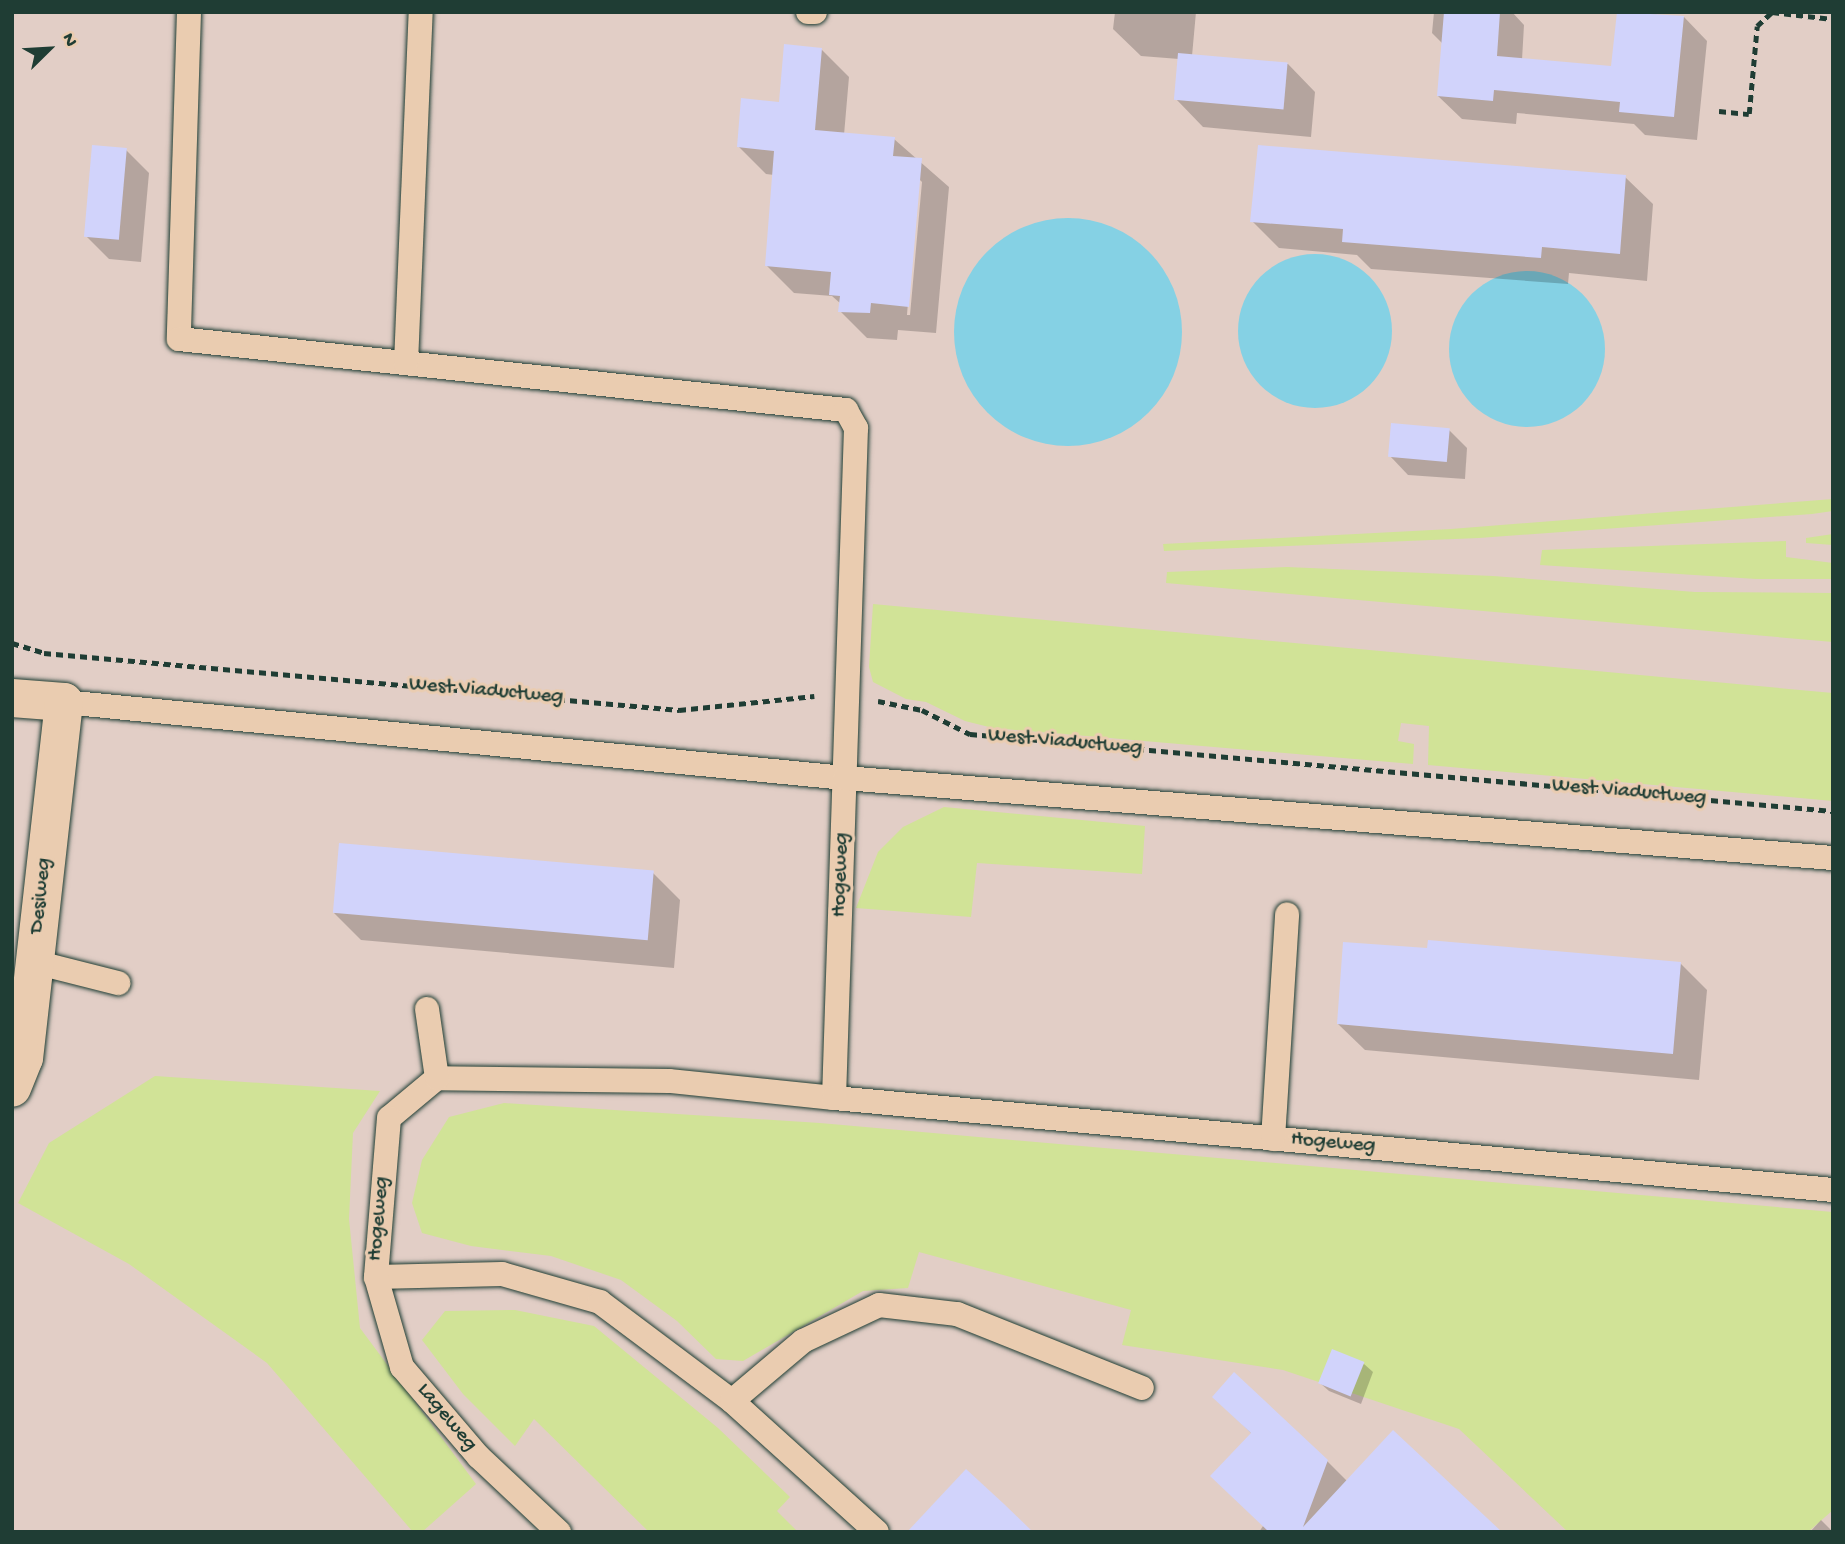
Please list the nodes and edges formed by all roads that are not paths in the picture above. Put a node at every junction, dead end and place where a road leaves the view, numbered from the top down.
1 (188, 12) edge
2 (421, 12) edge
3 (808, 12) edge
4 (815, 12) edge
5 (406, 363) junction
6 (12, 698) edge
7 (64, 702) junction
8 (845, 778) junction
9 (1833, 858) edge
10 (1287, 914) dead end
11 (35, 962) junction
12 (118, 983) dead end
13 (427, 1009) dead end
14 (437, 1078) junction
15 (12, 1088) edge
16 (834, 1098) junction
17 (1273, 1139) junction
18 (1833, 1191) edge
19 (376, 1278) junction
20 (1142, 1388) dead end
21 (732, 1401) junction
22 (559, 1532) edge
23 (877, 1532) edge

1 - 5 lane
2 - 5 lane
3 - 4 lane
5 - 8 lane, Hogeweg
6 - 7 street
7 - 8 lane
7 - 11 street, Desiweg
8 - 9 lane
8 - 16 lane, Hogeweg
10 - 17 lane
11 - 12 lane
11 - 15 street, Desiweg
13 - 14 lane
14 - 16 lane, Hogeweg
14 - 19 lane, Hogeweg
16 - 17 lane, Hogeweg
17 - 18 lane, Hogeweg
19 - 21 lane, Hogeweg
19 - 22 lane, Lageweg
20 - 21 lane
21 - 23 lane, Hogeweg

